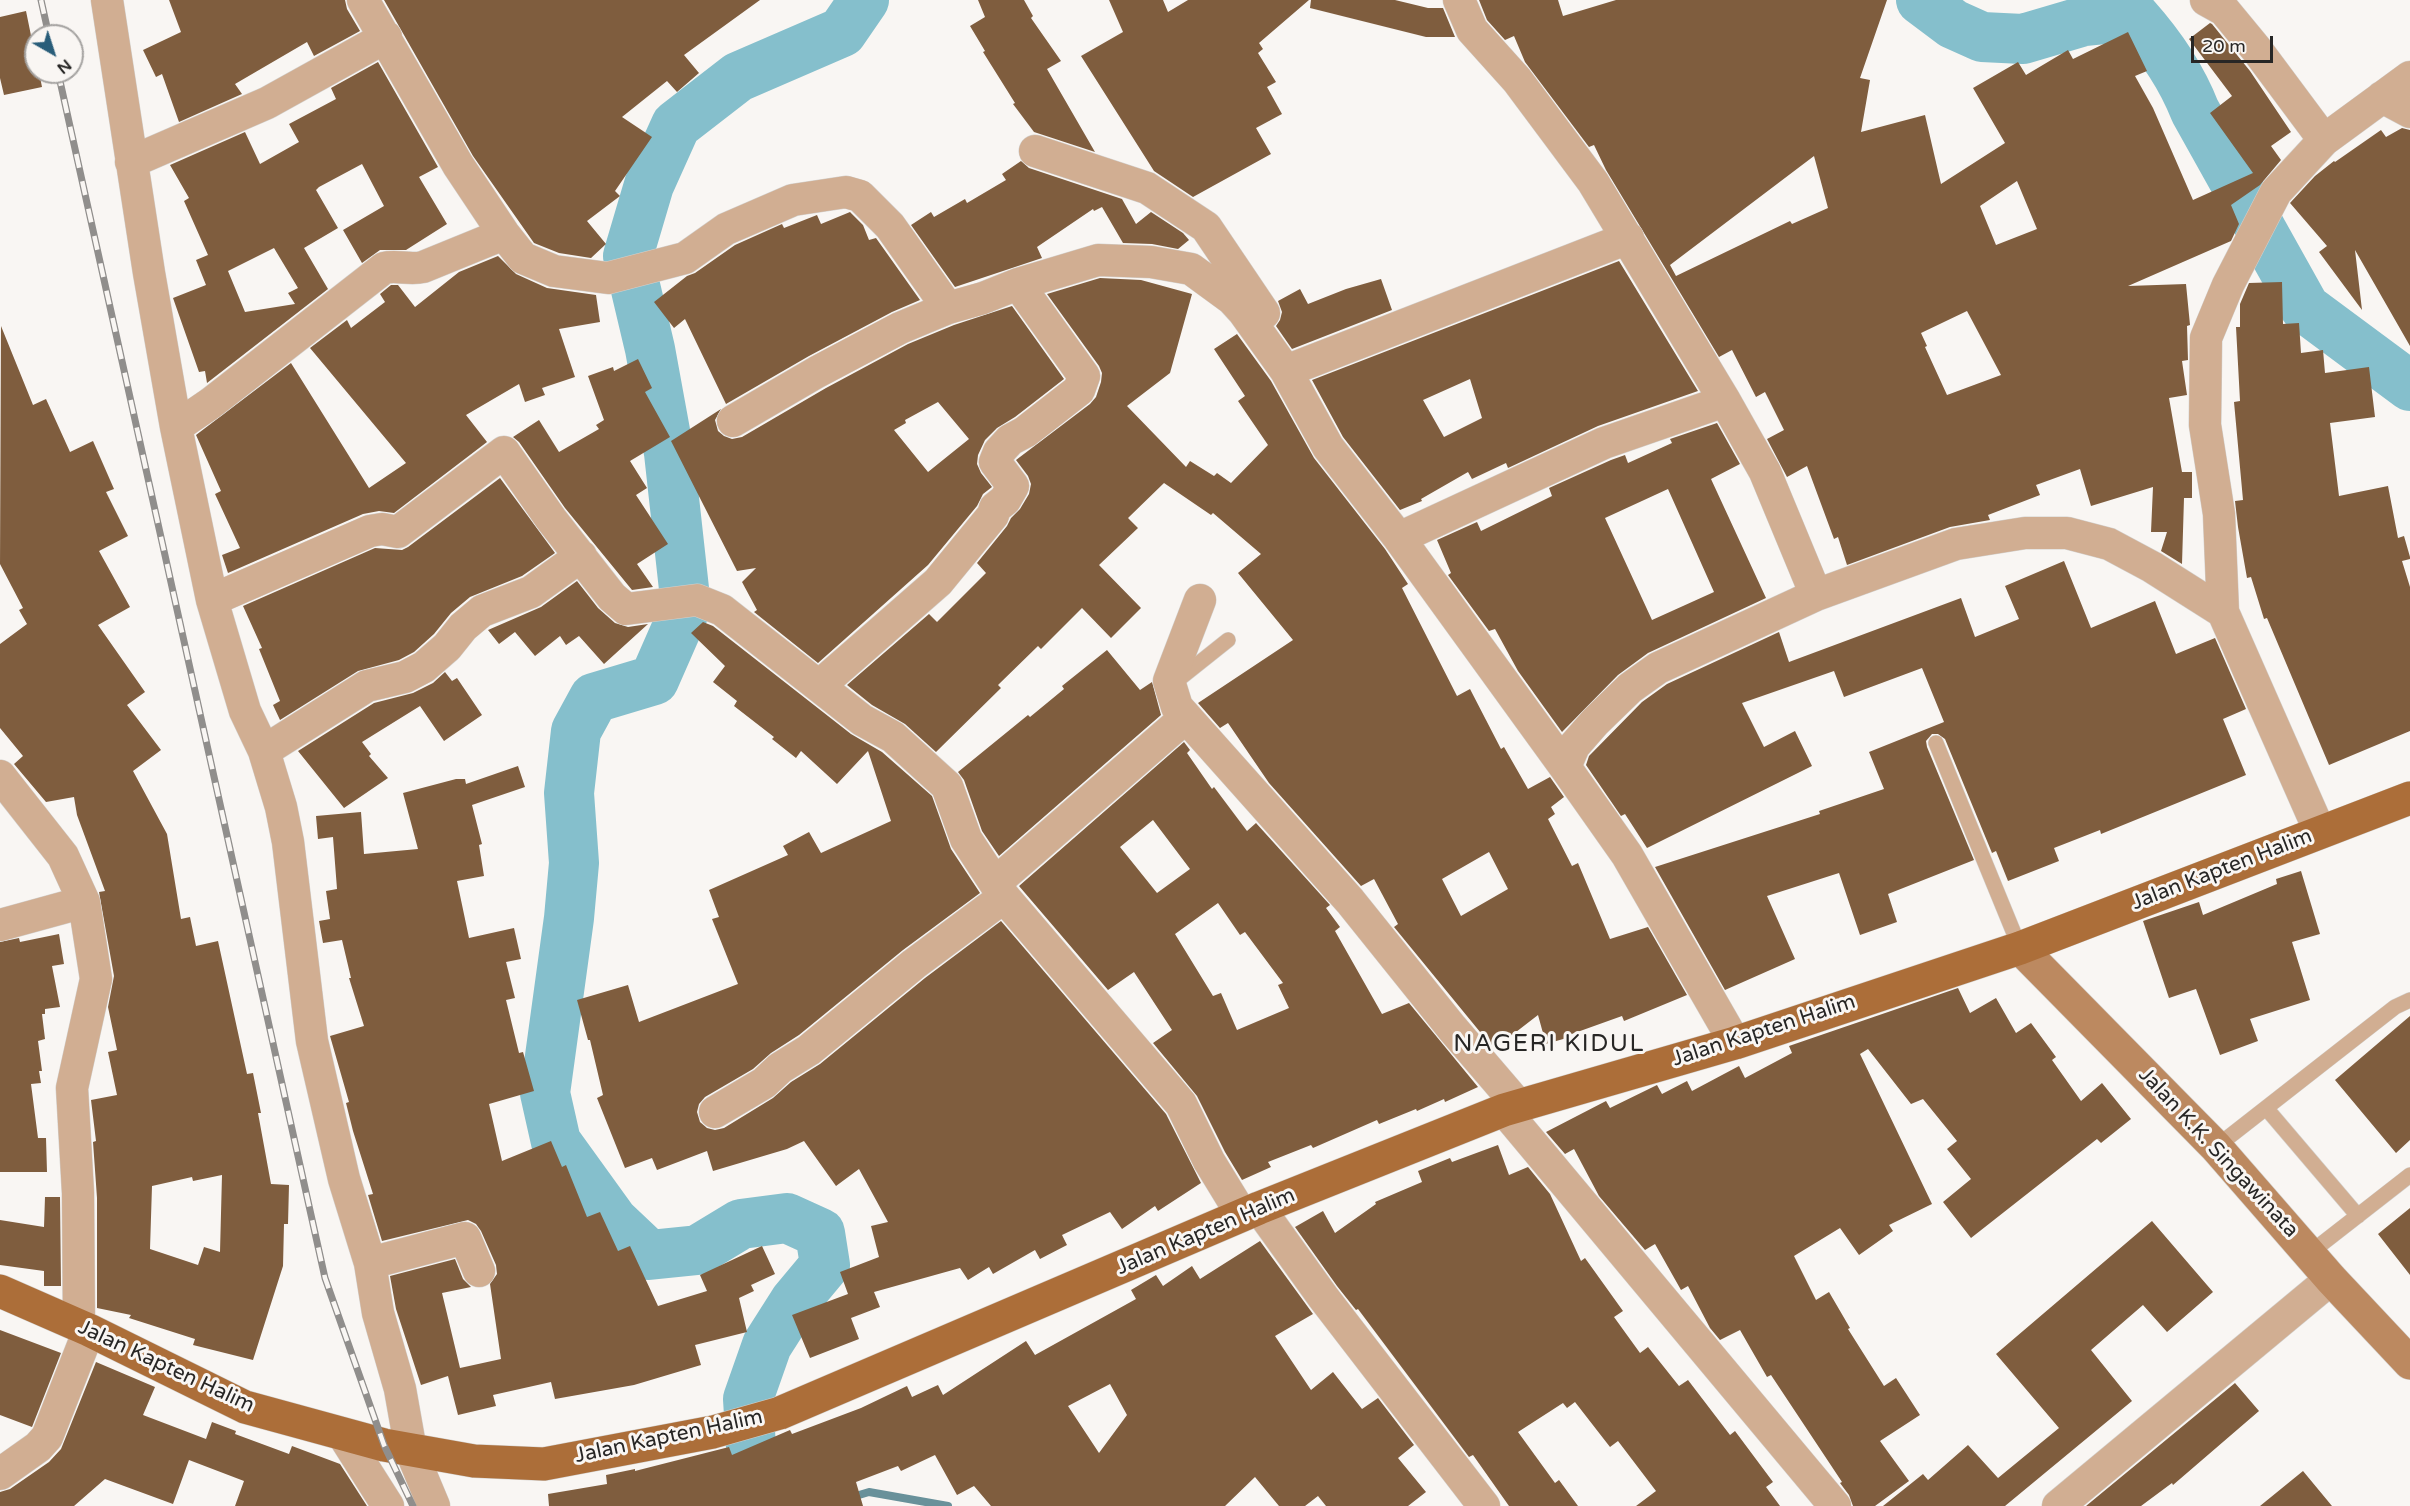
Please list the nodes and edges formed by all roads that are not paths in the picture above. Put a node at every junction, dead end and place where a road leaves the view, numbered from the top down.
1 (107, 0) edge
2 (363, 0) edge
3 (2206, 0) edge
4 (1460, 4) edge
5 (386, 37) junction
6 (2410, 77) edge
7 (2382, 97) junction
8 (2410, 112) edge
9 (2324, 140) junction
10 (1035, 151) dead end
11 (131, 162) junction
12 (504, 234) junction
13 (1628, 238) junction
14 (1018, 284) junction
15 (948, 308) junction
16 (1293, 368) junction
17 (1725, 401) junction
18 (733, 420) dead end
19 (176, 427) junction
20 (1399, 538) junction
21 (580, 556) junction
22 (1816, 596) junction
23 (212, 600) junction
24 (1200, 600) dead end
25 (2223, 612) junction
26 (1227, 640) dead end
27 (819, 687) junction
28 (1169, 687) junction
29 (1185, 718) junction
30 (1936, 743) dead end
31 (264, 751) junction
32 (1565, 767) junction
33 (0, 776) edge
34 (2410, 798) edge
35 (2320, 832) junction
36 (999, 890) junction
37 (84, 902) junction
38 (0, 925) edge
39 (2020, 948) junction
40 (2410, 1000) edge
41 (1735, 1043) junction
42 (1511, 1107) junction
43 (2266, 1108) junction
44 (715, 1112) dead end
45 (2216, 1147) junction
46 (2410, 1175) edge
47 (1251, 1212) junction
48 (2358, 1216) junction
49 (2310, 1253) junction
50 (370, 1263) junction
51 (479, 1271) dead end
52 (2331, 1279) junction
53 (0, 1291) edge
54 (84, 1328) junction
55 (2410, 1364) edge
56 (343, 1435) junction
57 (411, 1451) junction
58 (0, 1474) edge
59 (388, 1506) edge
60 (434, 1506) edge
61 (1484, 1506) edge
62 (1835, 1506) edge
63 (2058, 1506) edge

1 - 11 street
2 - 5 street
3 - 9 street
4 - 13 street
5 - 11 street
5 - 12 street
6 - 7 street
7 - 8 street
7 - 9 street
9 - 25 street
10 - 16 street
11 - 19 street
12 - 15 street
12 - 19 street
13 - 16 street
13 - 17 street
14 - 15 street
14 - 16 street
14 - 27 street
15 - 18 street
16 - 20 street
17 - 20 street
17 - 22 street
19 - 23 street
20 - 32 street
21 - 23 street
21 - 27 street
21 - 31 street
22 - 25 street
22 - 32 street
23 - 31 street
24 - 28 street
25 - 35 street
26 - 28 lane
27 - 36 street
28 - 29 street
29 - 36 street
29 - 42 street
30 - 39 lane
31 - 50 street
32 - 41 street
33 - 37 street
34 - 35 main road, Jalan Kapten Halim
35 - 39 main road, Jalan Kapten Halim
36 - 44 street
36 - 47 street
37 - 38 street
37 - 54 street
39 - 41 main road, Jalan Kapten Halim
39 - 45 street, Jalan K.K. Singawinata
40 - 43 lane
41 - 42 main road, Jalan Kapten Halim
42 - 47 main road, Jalan Kapten Halim
42 - 62 street
43 - 45 lane
43 - 48 lane
45 - 49 street, Jalan K.K. Singawinata
46 - 48 lane
47 - 57 main road, Jalan Kapten Halim
47 - 61 street
48 - 49 lane
49 - 52 street, Jalan K.K. Singawinata
50 - 51 street
50 - 57 street
52 - 55 street, Jalan K.K. Singawinata
52 - 63 street
53 - 54 main road, Jalan Kapten Halim
54 - 56 main road, Jalan Kapten Halim
54 - 58 street
56 - 57 main road, Jalan Kapten Halim
56 - 59 street
57 - 60 street

